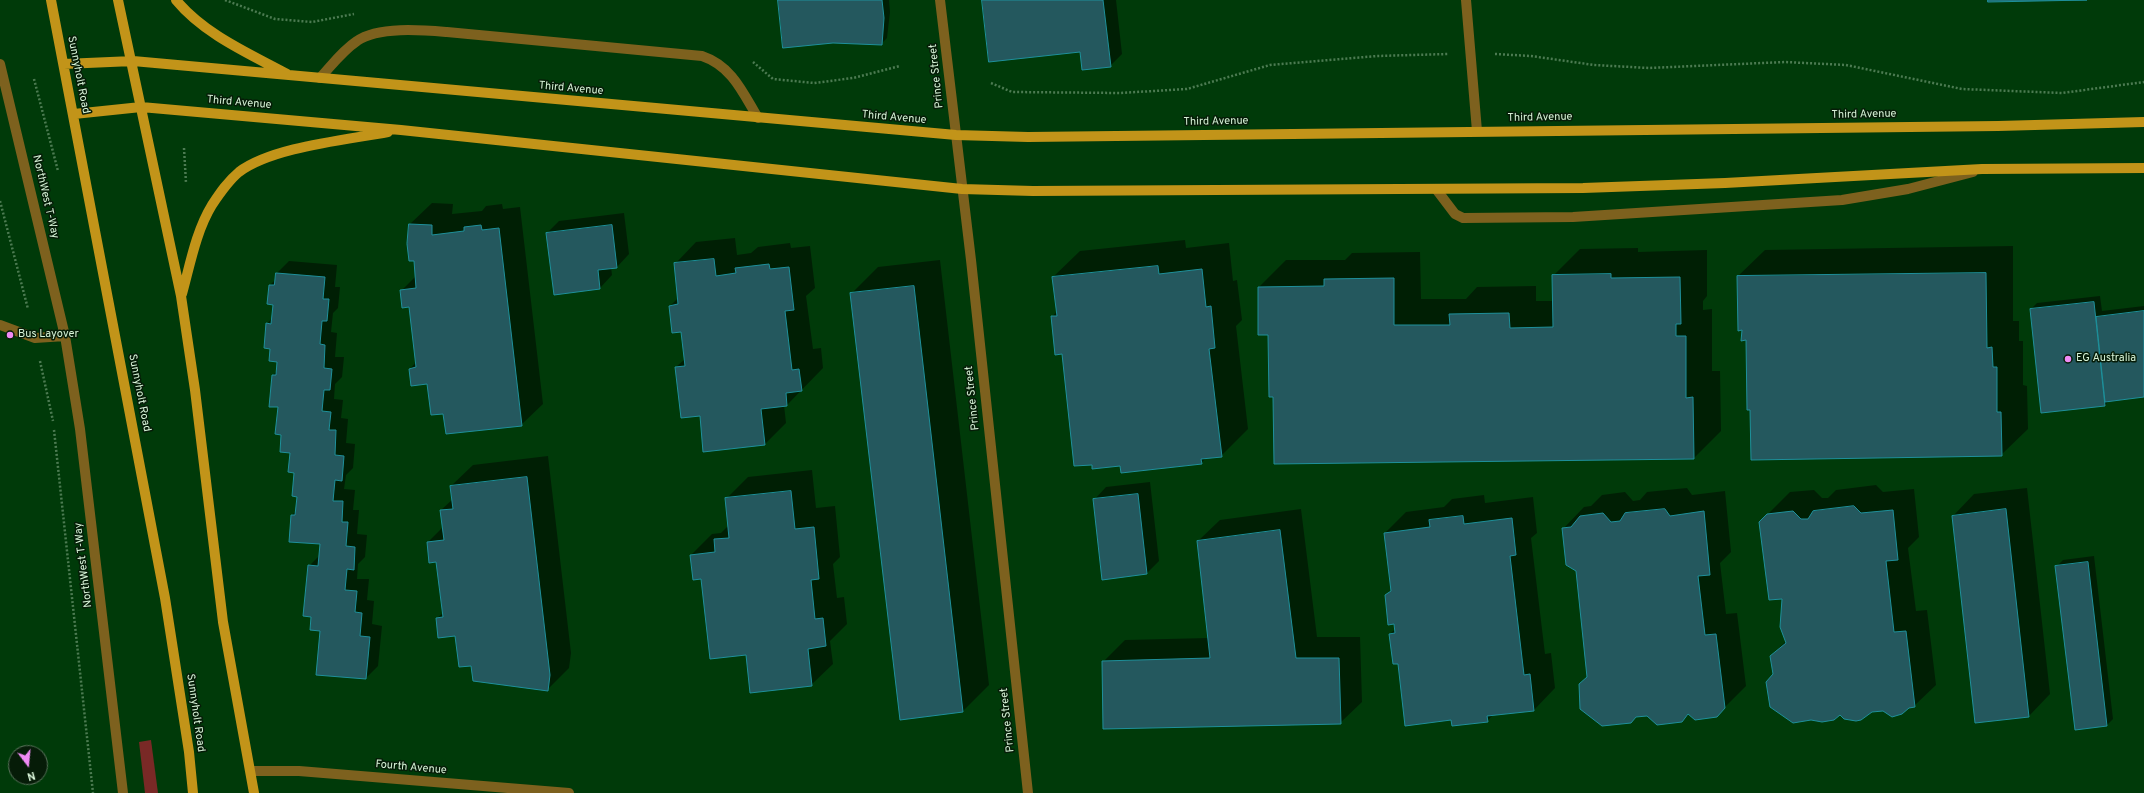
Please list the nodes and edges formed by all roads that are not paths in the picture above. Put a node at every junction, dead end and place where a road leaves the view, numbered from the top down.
1 (51, 0) edge
2 (118, 0) edge
3 (176, 0) edge
4 (940, 0) edge
5 (1466, 0) edge
6 (133, 61) junction
7 (0, 64) edge
8 (64, 64) junction
9 (291, 76) junction
10 (320, 78) junction
11 (141, 107) junction
12 (74, 114) junction
13 (758, 118) junction
14 (2144, 122) edge
15 (402, 130) junction
16 (1477, 131) junction
17 (956, 135) junction
18 (2144, 168) edge
19 (1982, 169) junction
20 (962, 189) junction
21 (1436, 189) junction
22 (181, 296) junction
23 (0, 325) edge
24 (65, 336) junction
25 (251, 771) junction
26 (124, 793) edge
27 (193, 793) edge
28 (254, 793) edge
29 (569, 793) edge
30 (1028, 793) edge

1 - 8 main road, Sunnyholt Road
2 - 6 main road
3 - 9 main road, Third Avenue
4 - 17 street, Prince Street
5 - 16 street
6 - 8 main road, Third Avenue
6 - 9 main road, Third Avenue
6 - 11 main road
7 - 24 street, NorthWest T-Way
8 - 12 main road, Sunnyholt Road
9 - 10 main road, Third Avenue
10 - 13 main road, Third Avenue
10 - 13 street
11 - 12 main road, Third Avenue
11 - 15 main road, Third Avenue
11 - 22 main road
12 - 27 main road, Sunnyholt Road
13 - 17 main road, Third Avenue
14 - 16 main road, Third Avenue
15 - 20 main road, Third Avenue
15 - 22 main road, Third Avenue
16 - 17 main road, Third Avenue
17 - 20 street, Prince Street
18 - 19 main road, Third Avenue
19 - 21 main road, Third Avenue
19 - 21 street
20 - 21 main road, Third Avenue
20 - 30 street, Prince Street
22 - 25 main road
23 - 24 street
24 - 26 street, NorthWest T-Way
25 - 28 main road
25 - 29 street, Fourth Avenue

